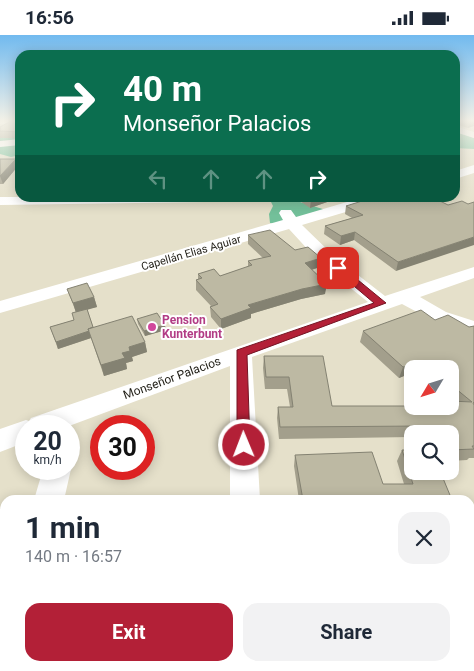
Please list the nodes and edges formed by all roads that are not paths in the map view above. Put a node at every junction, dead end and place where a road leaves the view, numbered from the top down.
1 (474, 169) edge
2 (460, 173) edge
3 (0, 201) edge
4 (15, 201) edge
5 (283, 202) edge
6 (365, 202) edge
7 (294, 224) junction
8 (474, 272) edge
9 (403, 296) junction
10 (381, 303) junction
11 (0, 307) edge
12 (474, 328) edge
13 (242, 353) junction
14 (80, 416) edge
15 (15, 435) edge
16 (0, 441) edge
17 (54, 480) edge
18 (50, 495) edge
19 (245, 495) edge

1 - 2 street
3 - 4 street
5 - 7 street
6 - 7 street, Capellán Elias Aguiar
7 - 10 street
7 - 11 street, Capellán Elias Aguiar
8 - 9 street, Monseñor Palacios
9 - 10 street, Monseñor Palacios
9 - 12 street
10 - 13 street, Monseñor Palacios
13 - 14 street, Monseñor Palacios
13 - 19 street
15 - 16 street
17 - 18 street

